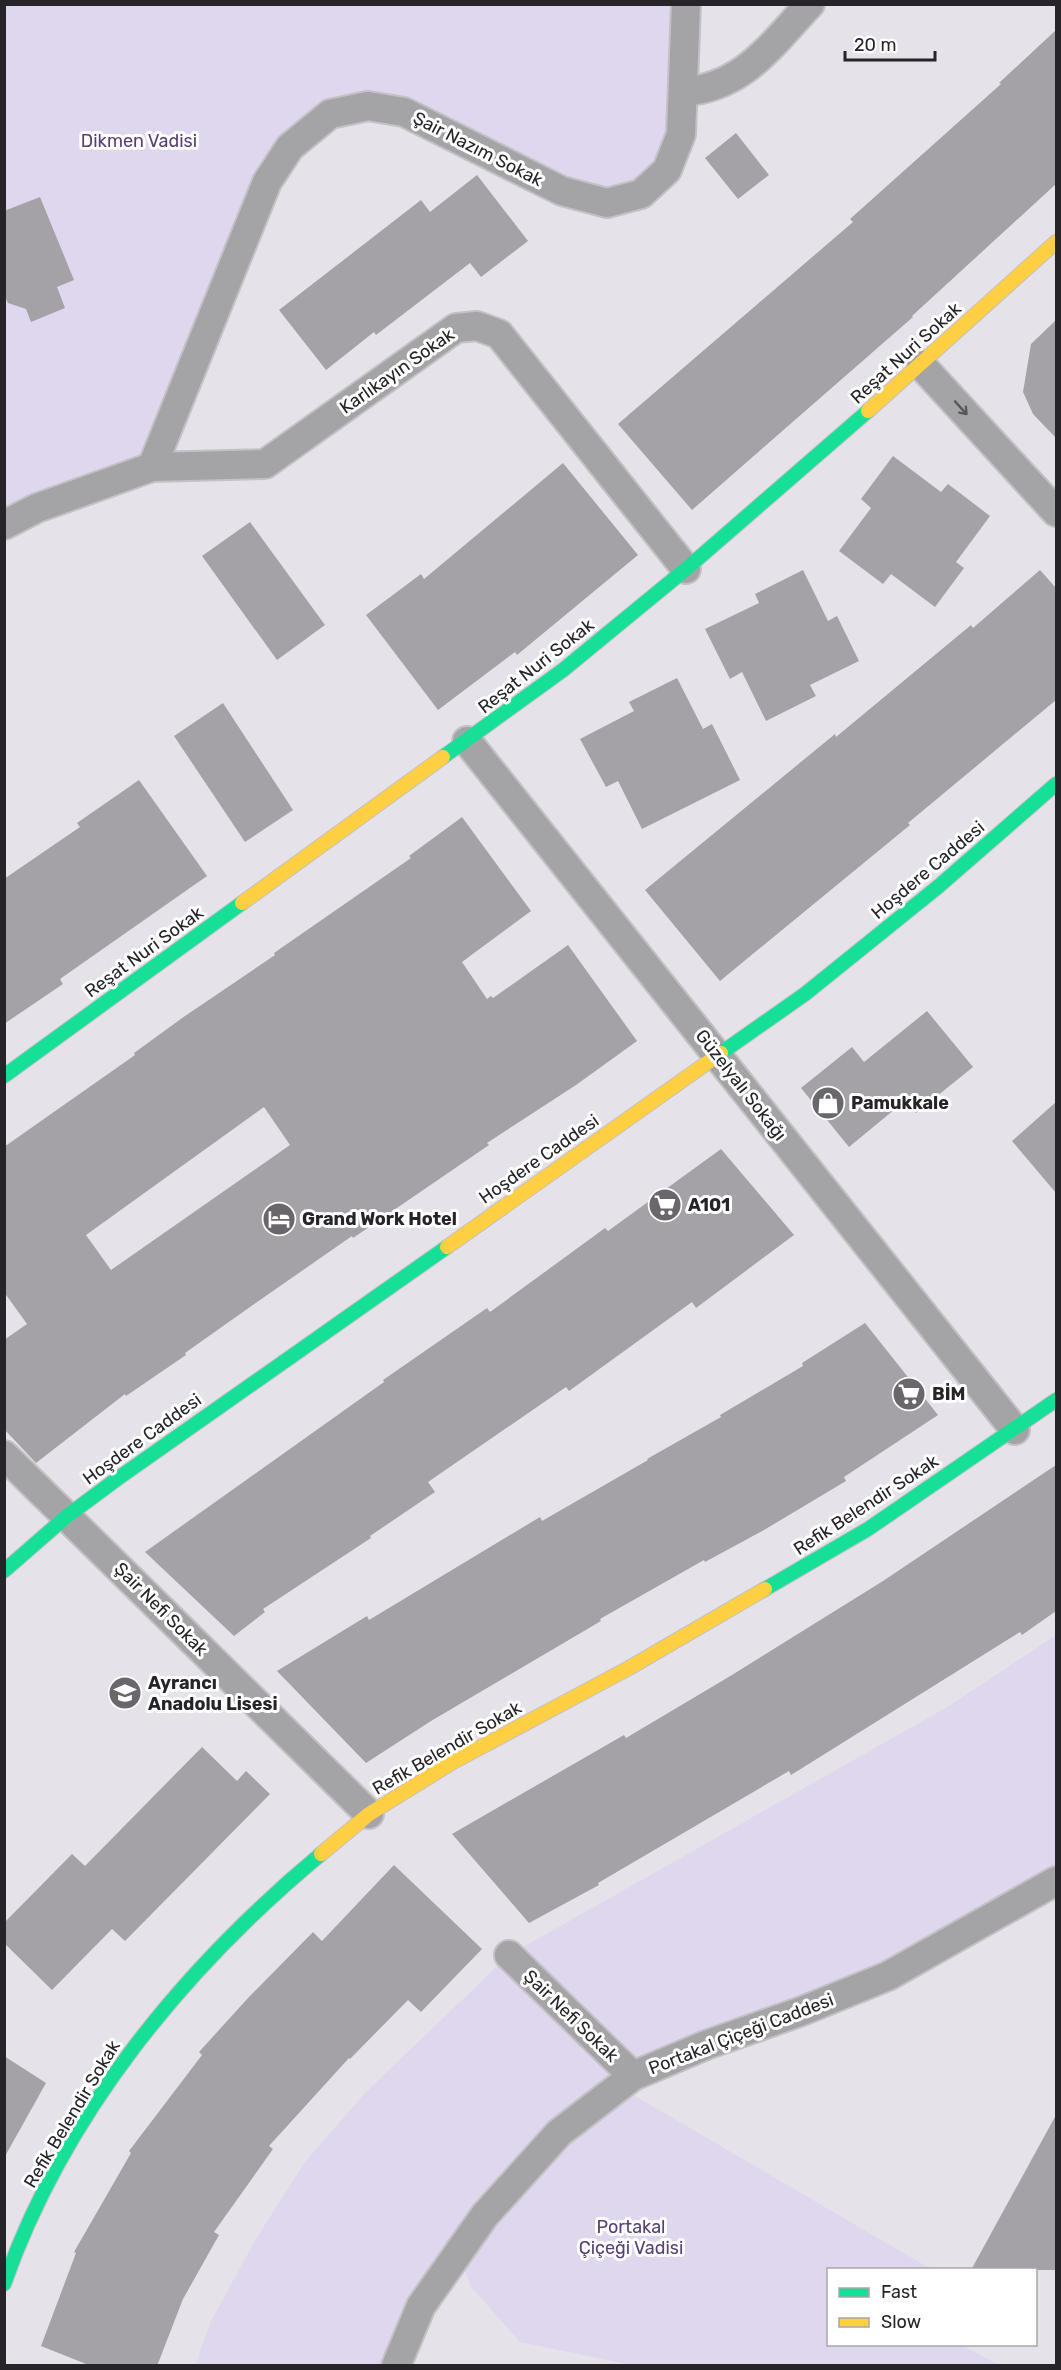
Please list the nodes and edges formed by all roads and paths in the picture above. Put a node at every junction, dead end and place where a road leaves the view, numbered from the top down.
1 (686, 4) edge
2 (810, 4) edge
3 (683, 92) junction
4 (1056, 243) edge
5 (921, 365) junction
6 (152, 467) junction
7 (1056, 512) edge
8 (4, 525) edge
9 (686, 569) junction
10 (467, 741) junction
11 (1056, 784) edge
12 (717, 1054) junction
13 (4, 1076) edge
14 (1056, 1400) edge
15 (1015, 1430) junction
16 (4, 1455) edge
17 (67, 1516) junction
18 (4, 1571) edge
19 (369, 1814) junction
20 (1056, 1881) edge
21 (509, 1955) dead end
22 (633, 2076) junction
23 (4, 2284) edge
24 (396, 2366) edge

1 - 3 street, Şair Nazım Sokak
2 - 3 street
3 - 6 street, Şair Nazım Sokak
4 - 5 street, Reşat Nuri Sokak
5 -> 7 street
5 - 9 street, Reşat Nuri Sokak
6 - 8 street, Karlıkayın Sokak
6 - 9 street, Karlıkayın Sokak
9 - 10 street, Reşat Nuri Sokak
10 - 12 street, Güzelyalı Sokağı
10 - 13 street, Reşat Nuri Sokak
11 - 12 street, Hoşdere Caddesi
12 - 15 street, Güzelyalı Sokağı
12 - 17 street, Hoşdere Caddesi
14 - 15 street, Refik Belendir Sokak
15 - 19 street, Refik Belendir Sokak
16 - 17 street, Şair Nefi Sokak
17 - 18 street, Hoşdere Caddesi
17 - 19 street, Şair Nefi Sokak
19 - 23 street, Refik Belendir Sokak
20 - 22 street, Portakal Çiçeği Caddesi
21 - 22 street, Şair Nefi Sokak
22 - 24 street, Portakal Çiçeği Caddesi

